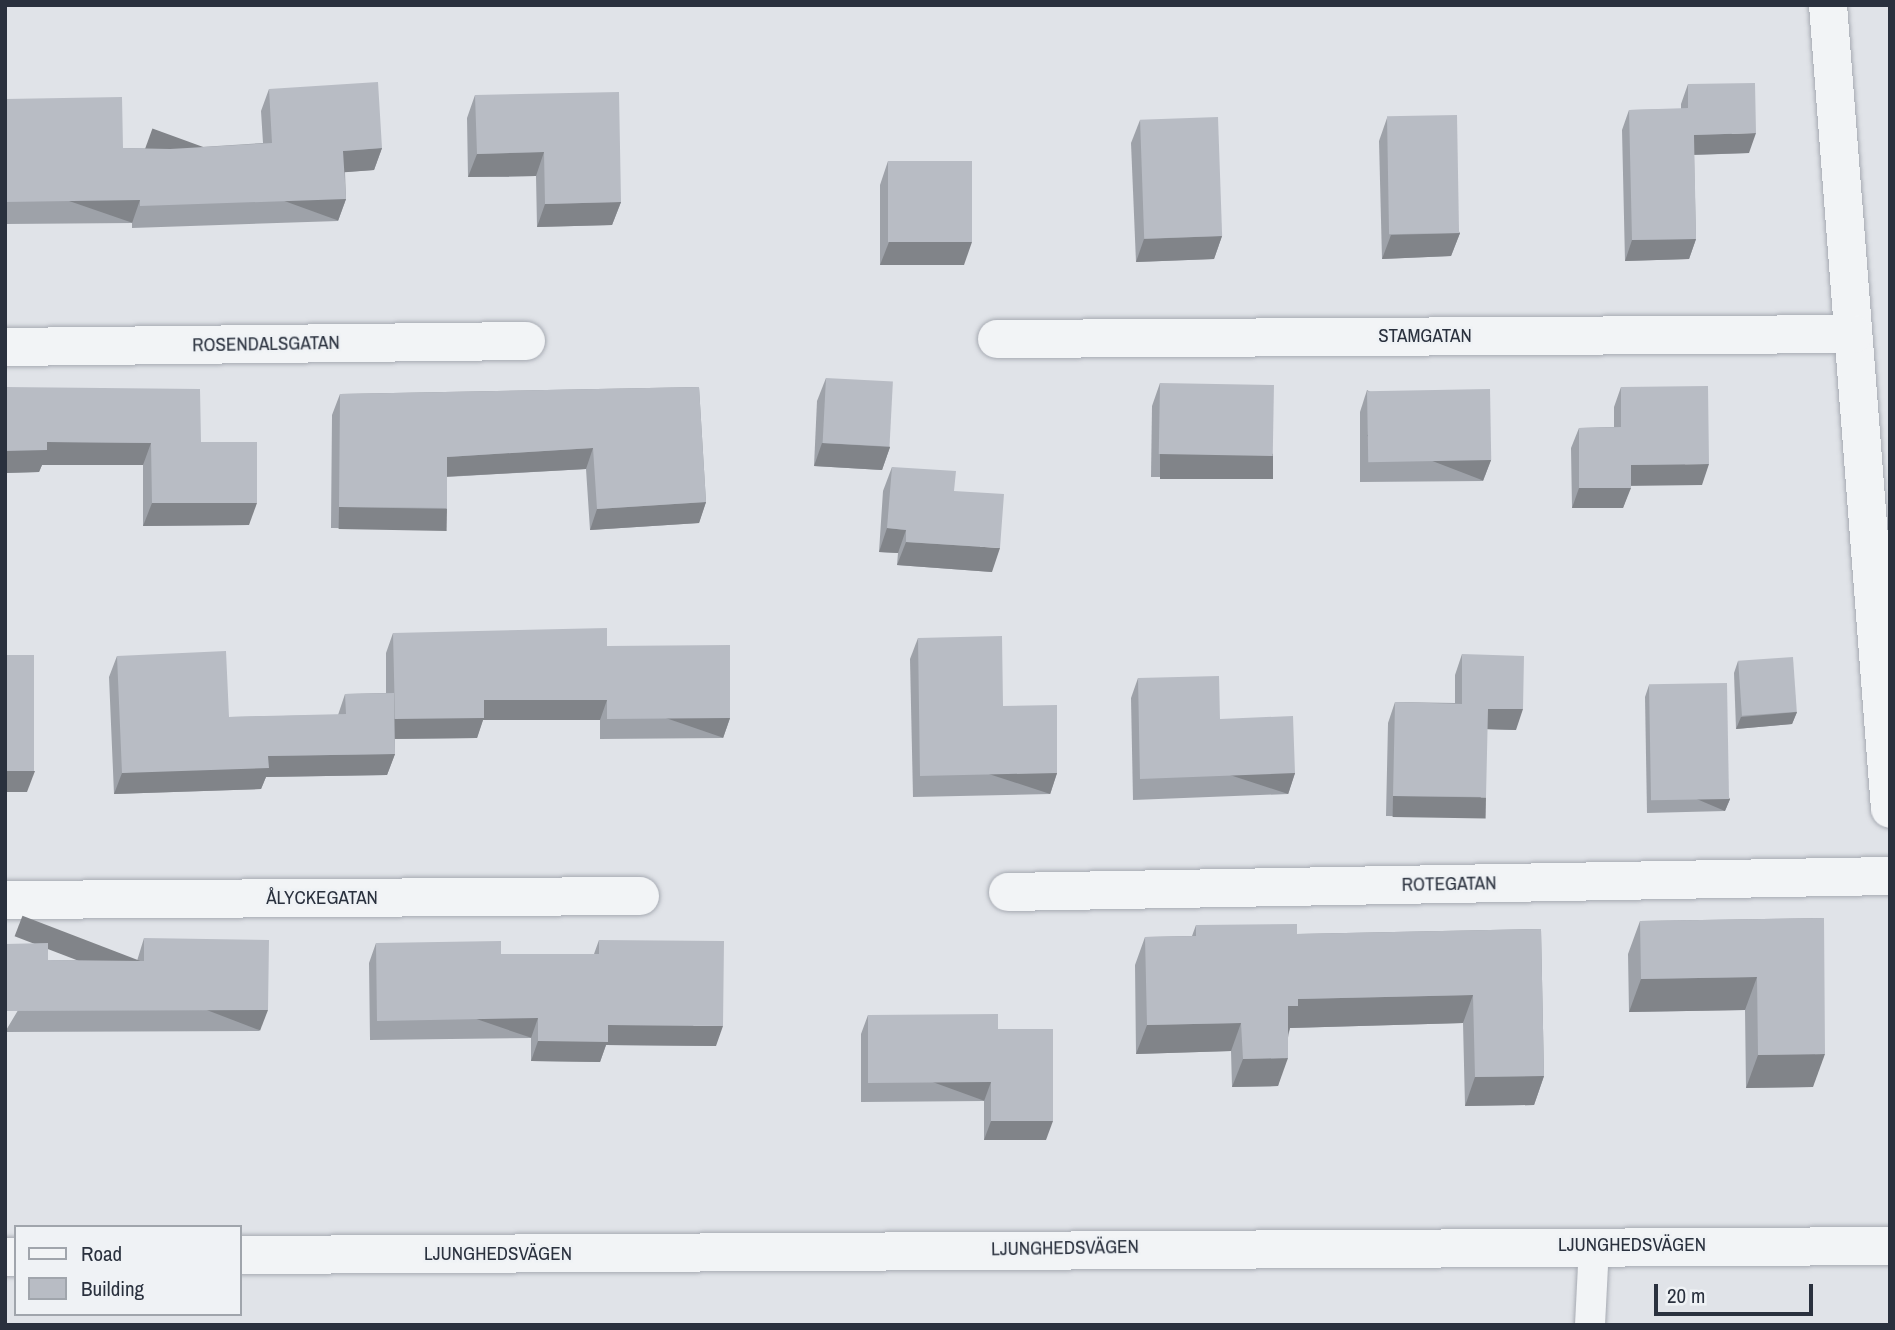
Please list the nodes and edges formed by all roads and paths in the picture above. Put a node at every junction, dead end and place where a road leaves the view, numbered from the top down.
1 (1828, 5) edge
2 (1853, 334) junction
3 (998, 339) dead end
4 (526, 341) dead end
5 (5, 347) edge
6 (1890, 809) edge
7 (1890, 876) edge
8 (1008, 892) dead end
9 (640, 896) dead end
10 (5, 900) edge
11 (1594, 1245) junction
12 (1890, 1246) edge
13 (242, 1255) edge
14 (1590, 1325) edge

1 - 2 street
2 - 3 street, STAMGATAN
2 - 6 street
4 - 5 street, ROSENDALSGATAN
7 - 8 street, ROTEGATAN
9 - 10 street, ÅLYCKEGATAN
11 - 12 street, LJUNGHEDSVÄGEN
11 - 13 street, LJUNGHEDSVÄGEN
11 - 14 lane

